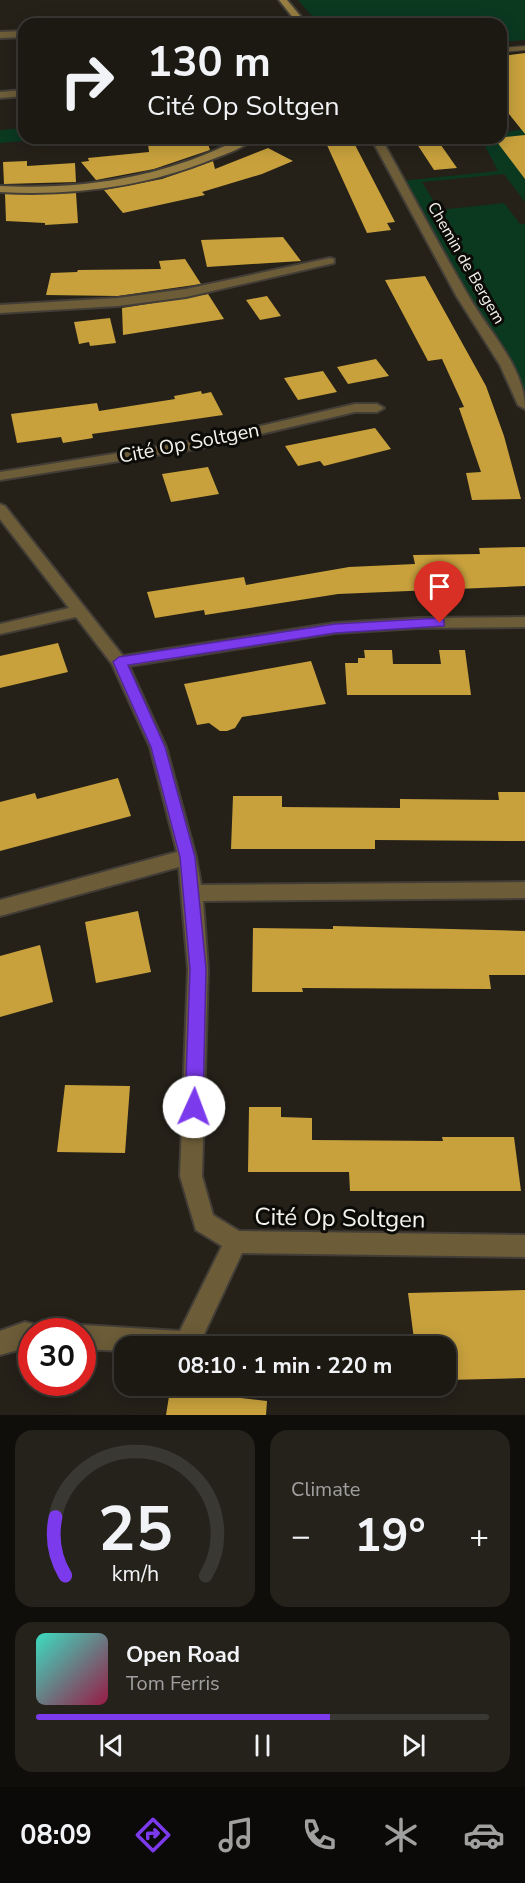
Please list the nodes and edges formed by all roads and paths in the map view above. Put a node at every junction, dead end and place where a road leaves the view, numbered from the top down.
1 (283, 0) edge
2 (298, 18) edge
3 (18, 34) edge
4 (0, 35) edge
5 (525, 48) edge
6 (507, 50) edge
7 (18, 94) edge
8 (0, 95) edge
9 (237, 144) edge
10 (379, 144) edge
11 (0, 189) edge
12 (330, 261) dead end
13 (0, 309) edge
14 (525, 405) edge
15 (377, 408) dead end
16 (0, 476) edge
17 (0, 509) edge
18 (80, 611) junction
19 (525, 622) edge
20 (0, 629) edge
21 (119, 662) junction
22 (187, 857) junction
23 (525, 890) edge
24 (193, 893) junction
25 (0, 909) edge
26 (236, 1242) junction
27 (525, 1246) edge
28 (18, 1337) edge
29 (96, 1338) edge
30 (0, 1343) edge

1 - 2 main road
3 - 4 street
5 - 6 lane
7 - 8 street
9 - 11 main road
10 - 14 street, Chemin de Bergem
12 - 13 street
15 - 16 street, Cité Op Soltgen
17 - 18 street, Cité Op Soltgen
18 - 20 street
18 - 21 street, Cité Op Soltgen
19 - 21 street
21 - 22 street, Cité Op Soltgen
22 - 24 street, Cité Op Soltgen
22 - 25 street
23 - 24 street
24 - 26 street, Cité Op Soltgen
26 - 27 street, Cité Op Soltgen
26 - 29 street
28 - 30 street

